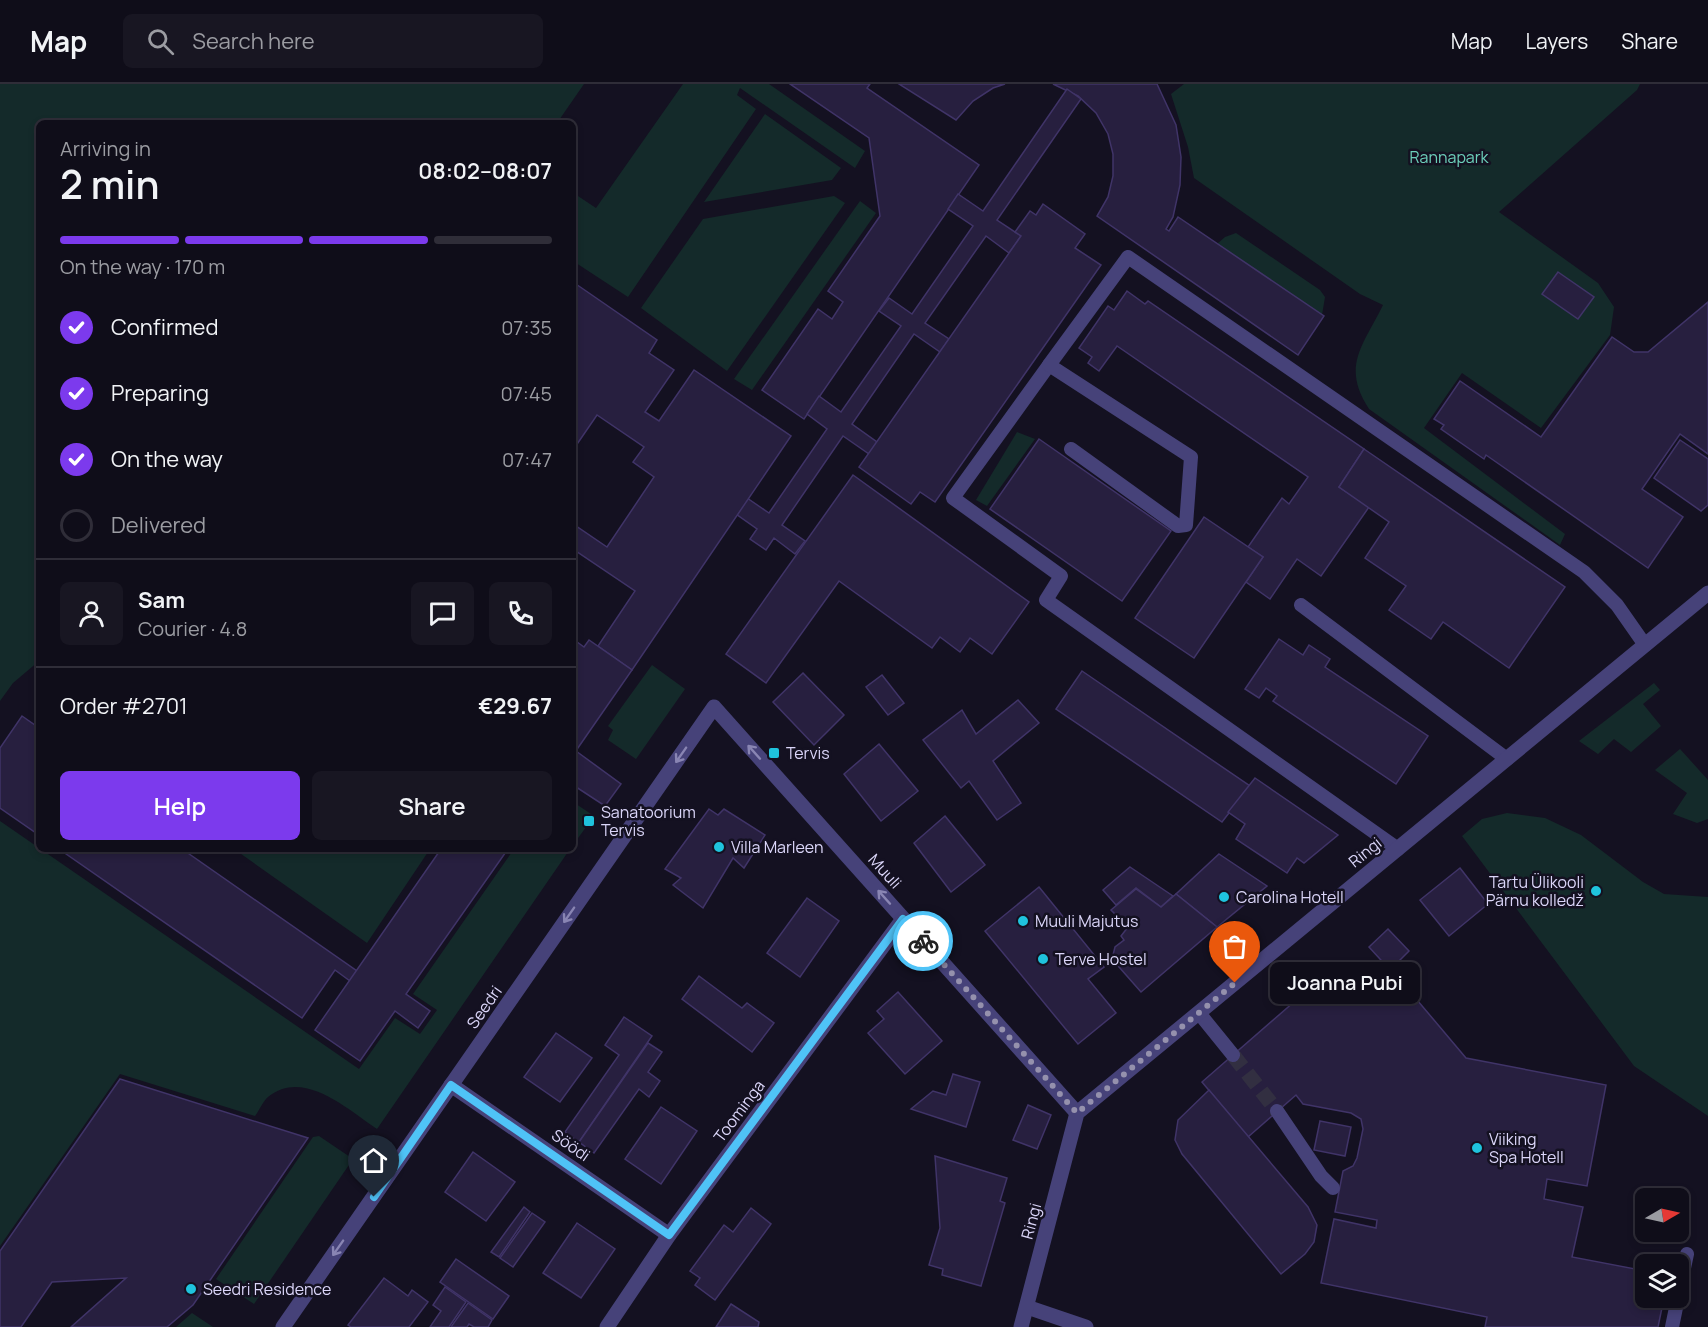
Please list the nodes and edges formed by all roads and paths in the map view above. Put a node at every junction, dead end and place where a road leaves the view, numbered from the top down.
1 (1049, 365) junction
2 (1071, 449) dead end
3 (1708, 593) edge
4 (1301, 605) dead end
5 (1645, 645) junction
6 (714, 707) joint
7 (1507, 759) junction
8 (1398, 849) junction
9 (903, 919) junction
10 (1199, 1012) junction
11 (1233, 1055) tunnel mouth
12 (451, 1085) junction
13 (1277, 1111) tunnel mouth
14 (1077, 1113) junction
15 (1334, 1188) dead end
16 (669, 1235) junction
17 (1027, 1307) junction
18 (1676, 1308) edge
19 (283, 1327) edge
20 (607, 1327) edge
21 (1021, 1327) edge
22 (1086, 1327) edge
23 (1672, 1327) edge

1 - 2 lane
1 - 5 lane
1 - 8 lane
3 - 5 street, Ringi
4 - 7 lane
5 - 7 street, Ringi
9 -> 6 street, Muuli
6 -> 12 street, Seedri
7 - 8 street, Ringi
8 - 10 street, Ringi
9 - 14 street, Muuli
9 - 16 street, Toominga
10 - 11 lane
10 - 14 street, Ringi
12 - 16 street, Söödi
12 -> 19 street, Seedri
13 - 15 lane
14 - 17 street, Ringi
16 - 20 street, Toominga
17 - 21 street, Ringi
17 - 22 street
18 - 23 lane

